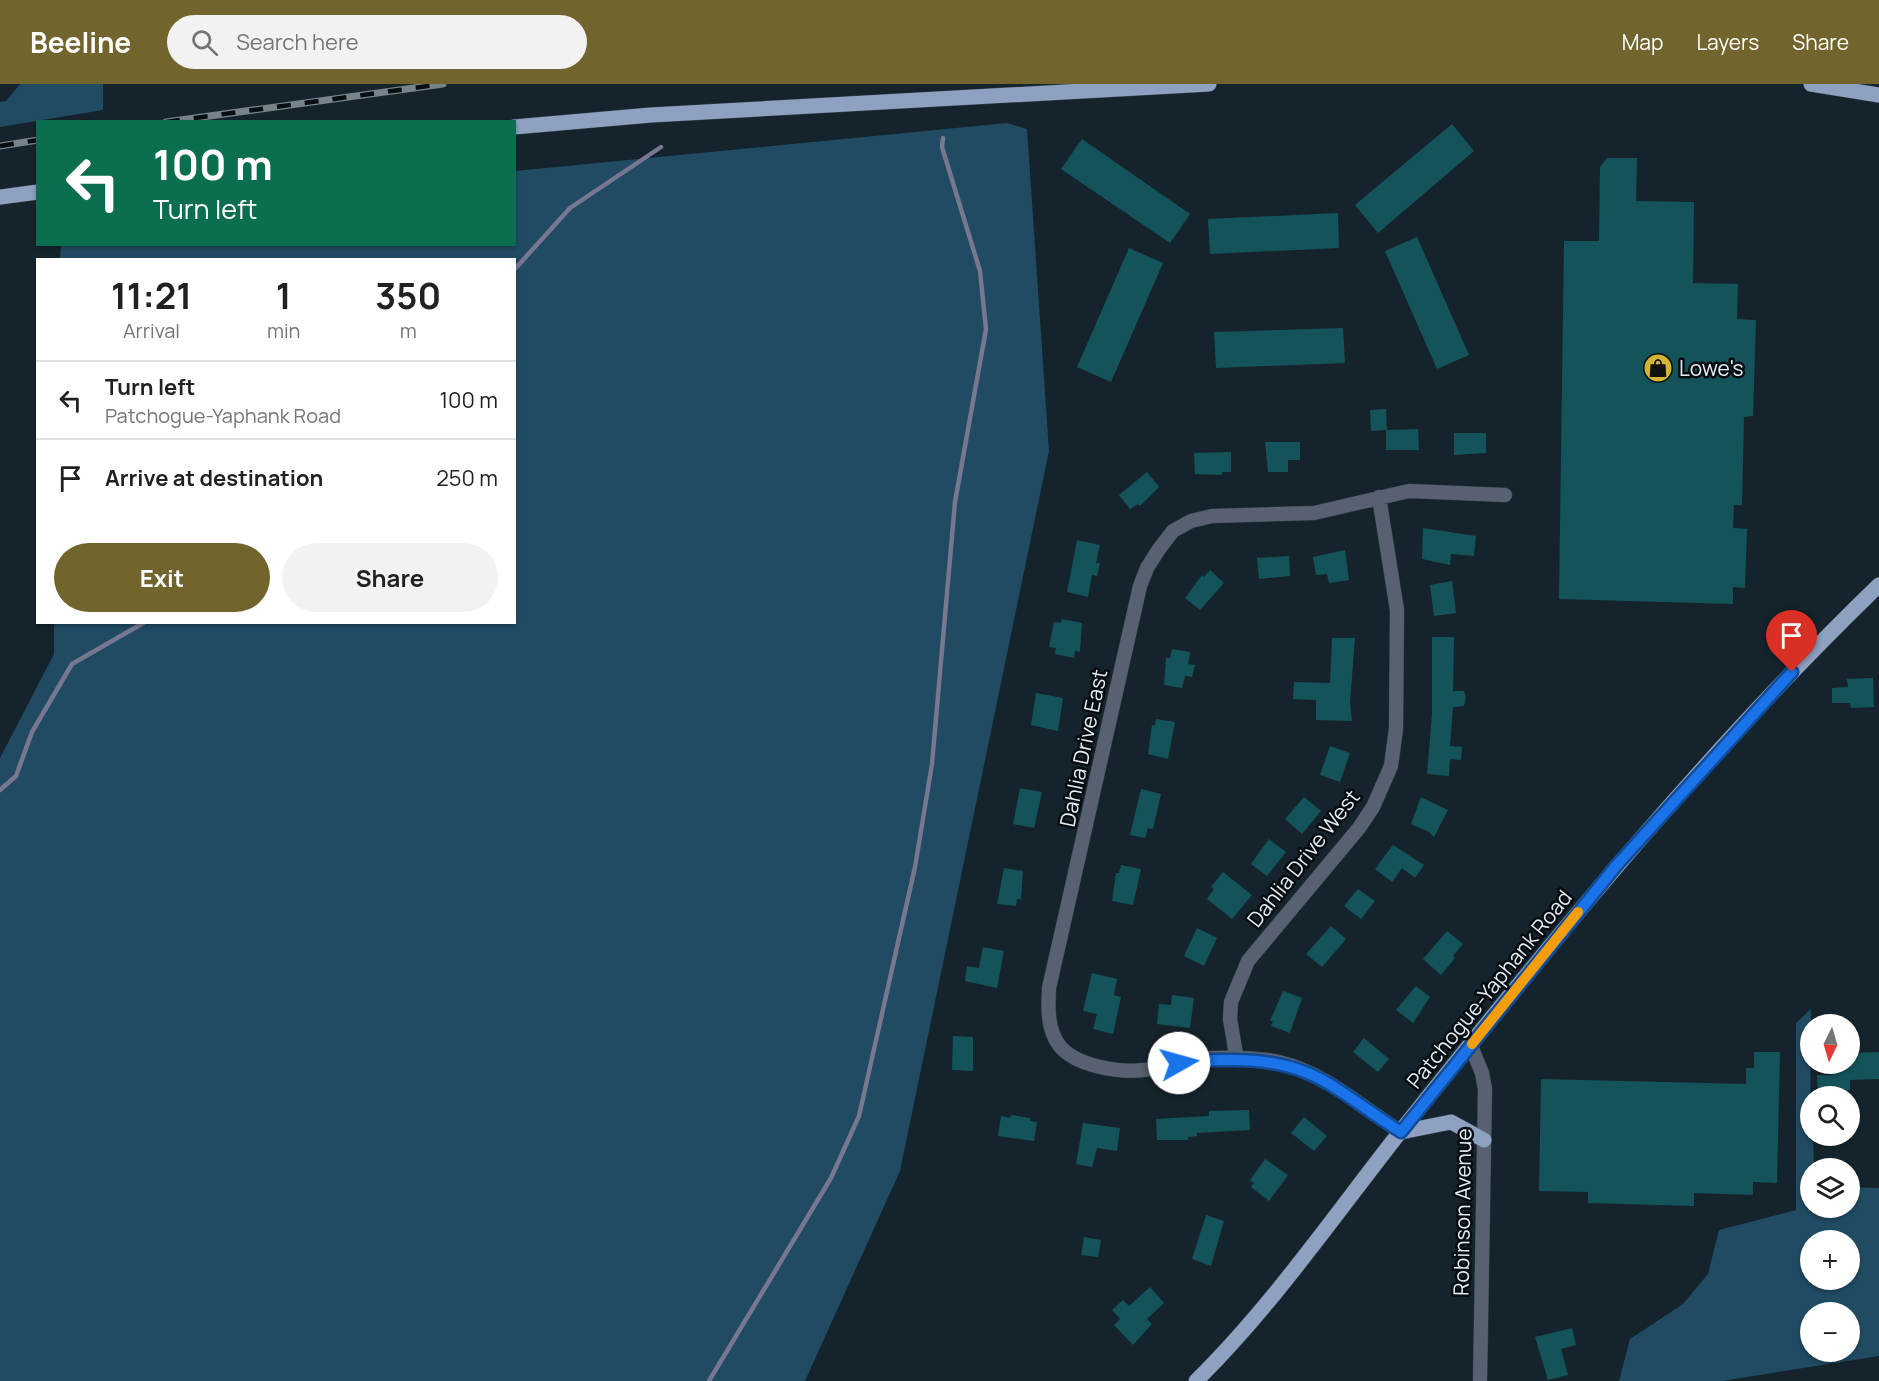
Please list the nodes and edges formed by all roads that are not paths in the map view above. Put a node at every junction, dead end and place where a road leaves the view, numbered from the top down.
1 (1209, 84) edge
2 (1810, 84) edge
3 (1879, 95) edge
4 (516, 127) edge
5 (36, 192) edge
6 (0, 197) edge
7 (1505, 495) dead end
8 (1379, 497) junction
9 (1879, 585) edge
10 (1471, 1046) junction
11 (1237, 1060) junction
12 (1401, 1132) junction
13 (1484, 1140) junction
14 (1196, 1381) edge
15 (1480, 1381) edge

1 - 4 main road
2 - 3 main road
5 - 6 main road
7 - 8 street, Dahlia Drive East
8 - 11 street, Dahlia Drive West
8 - 11 street, Dahlia Drive East
9 - 10 main road, Patchogue-Yaphank Road
10 - 12 main road, Patchogue-Yaphank Road
10 - 13 street, Robinson Avenue
11 - 12 street, Dahlia Drive East
12 - 13 main road
12 - 14 main road, Patchogue-Yaphank Road
13 - 15 street, Robinson Avenue

